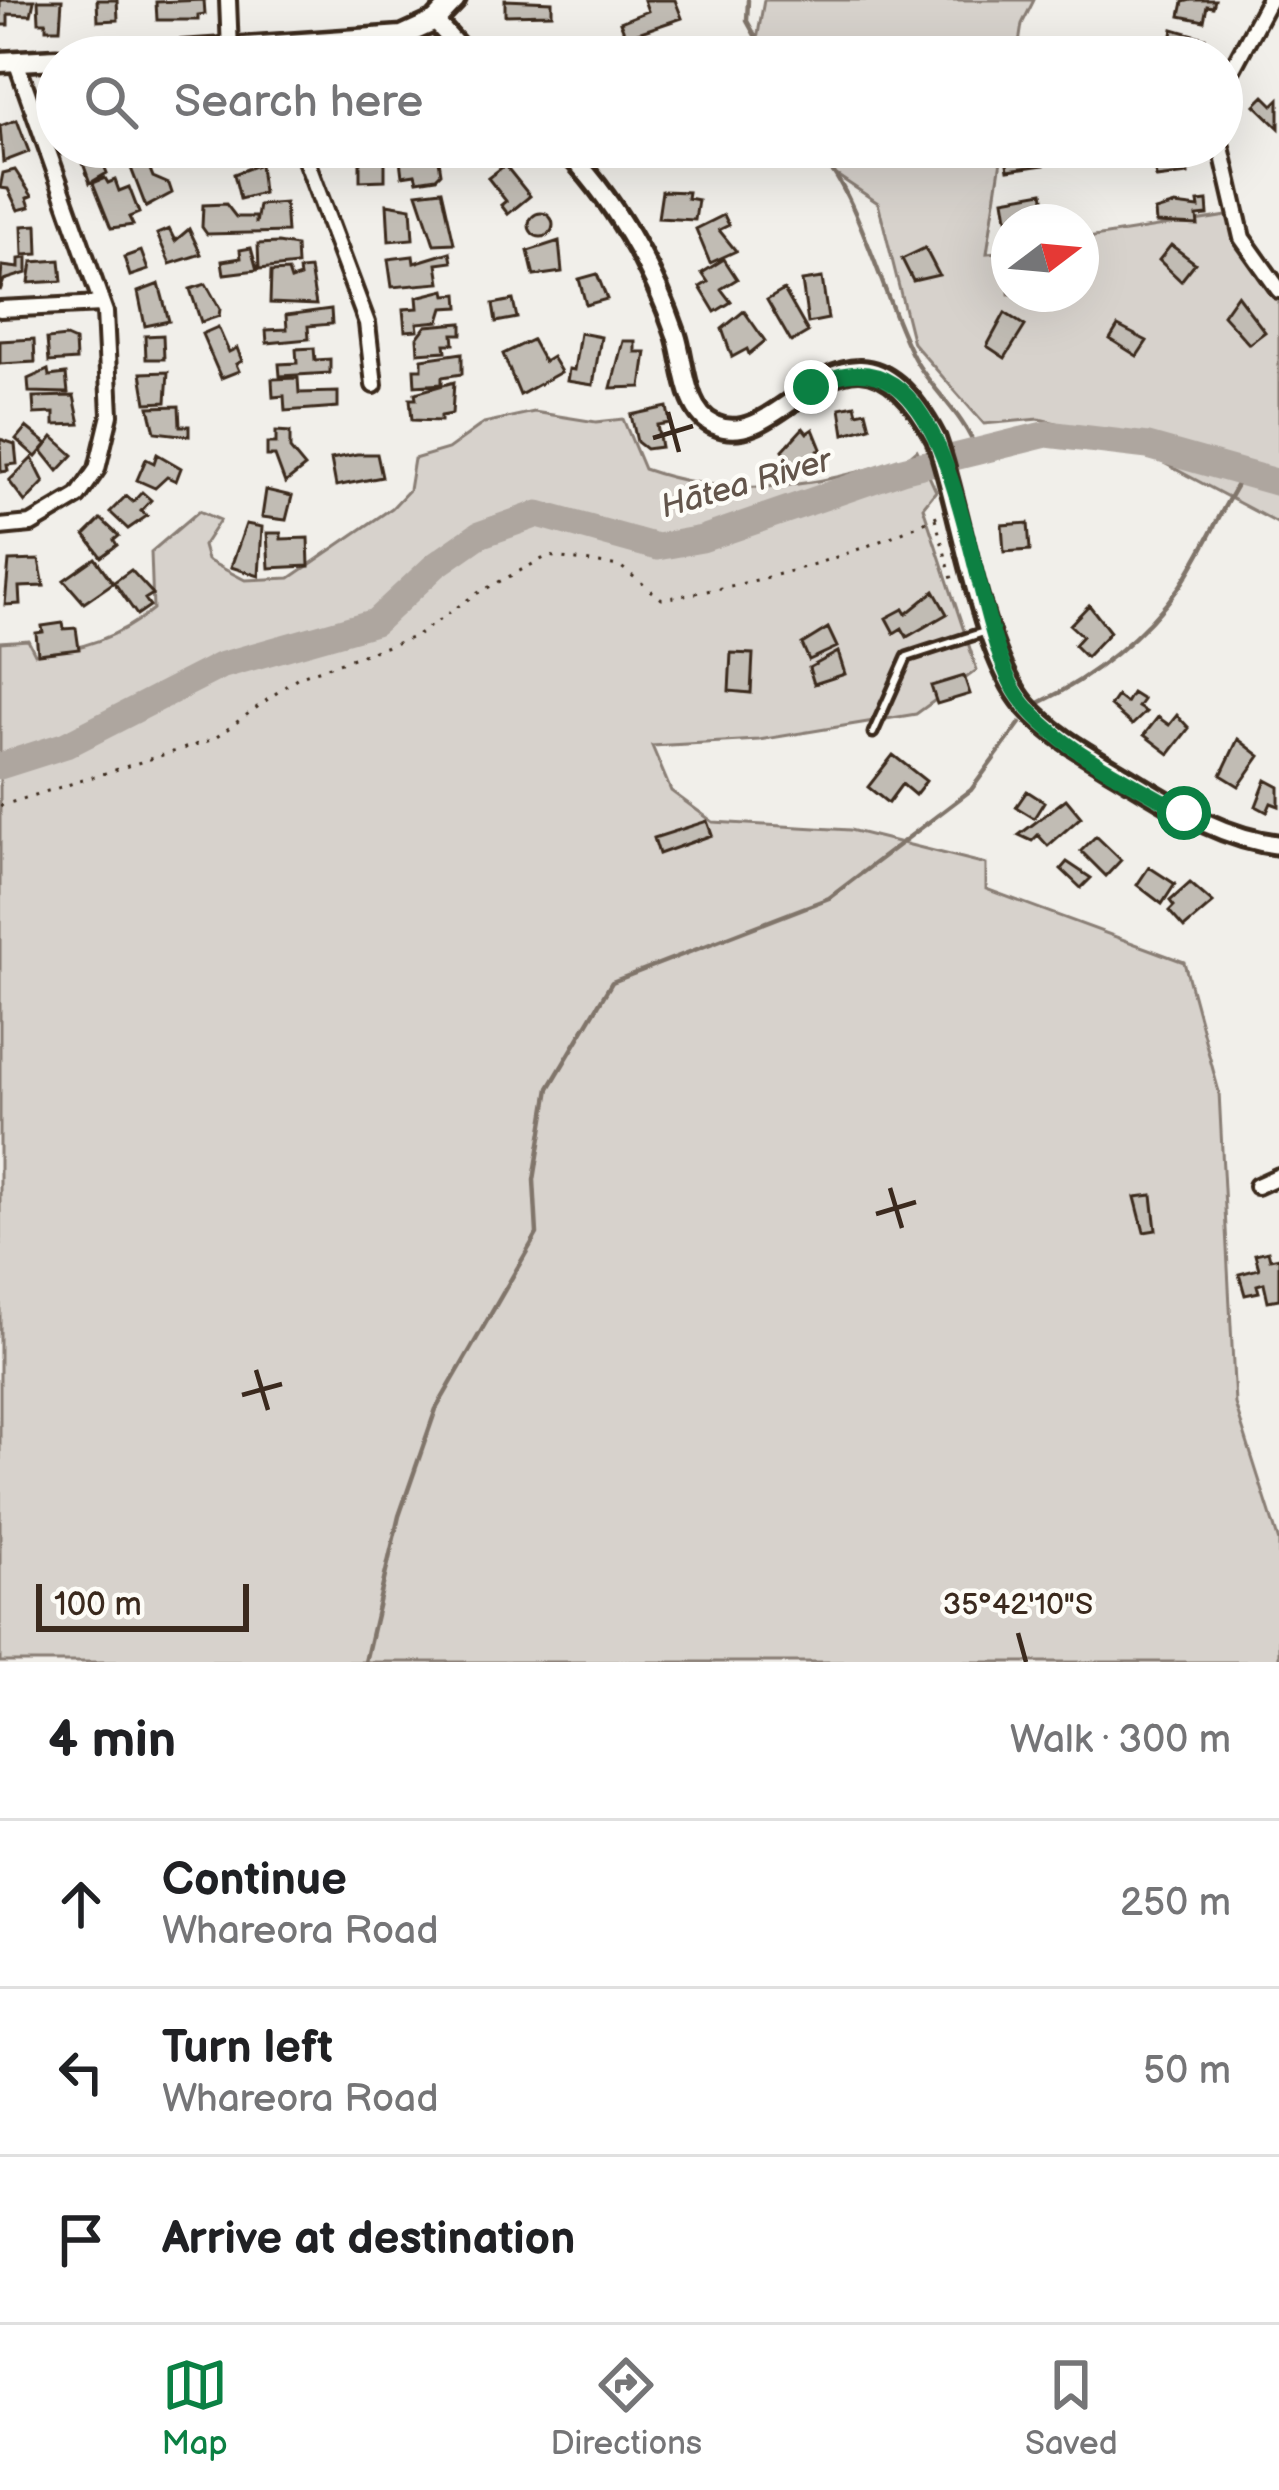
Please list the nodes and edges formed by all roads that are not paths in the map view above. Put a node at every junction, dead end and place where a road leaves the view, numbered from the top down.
1 (229, 0) edge
2 (455, 0) edge
3 (1269, 0) edge
4 (435, 21) junction
5 (230, 36) edge
6 (402, 36) edge
7 (448, 36) edge
8 (1243, 49) edge
9 (8, 61) edge
10 (36, 133) edge
11 (49, 168) edge
12 (309, 168) edge
13 (582, 168) edge
14 (1226, 168) edge
15 (1279, 290) edge
16 (102, 304) junction
17 (0, 308) edge
18 (374, 385) dead end
19 (0, 527) edge
20 (990, 630) junction
21 (873, 733) dead end
22 (1279, 845) edge
23 (1279, 1176) edge
24 (1257, 1186) dead end

1 - 5 street
2 - 4 main road
3 - 8 street
4 - 6 main road
4 - 7 street
9 - 10 street
11 - 16 street
12 - 18 street
13 - 20 street
14 - 15 street
16 - 17 street
16 - 19 street
20 - 21 lane
20 - 22 street
23 - 24 street

